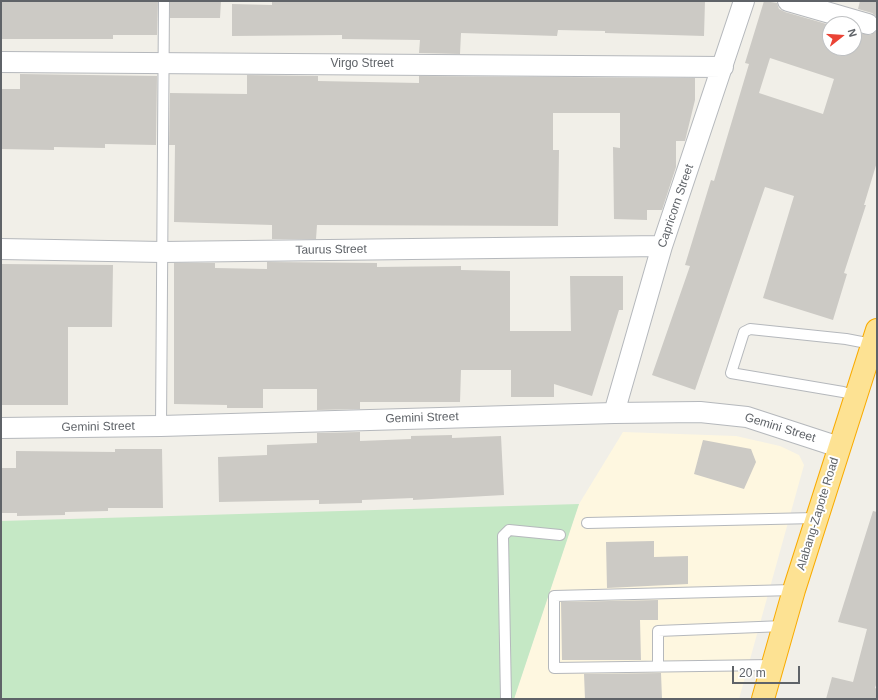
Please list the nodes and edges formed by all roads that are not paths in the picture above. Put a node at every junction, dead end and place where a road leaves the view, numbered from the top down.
1 (164, 1) edge
2 (744, 1) edge
3 (788, 1) edge
4 (868, 24) dead end
5 (1, 62) edge
6 (164, 63) junction
7 (723, 68) junction
8 (662, 246) junction
9 (1, 249) edge
10 (162, 252) junction
11 (875, 337) edge
12 (856, 396) junction
13 (614, 412) junction
14 (161, 426) junction
15 (1, 428) edge
16 (839, 447) junction
17 (816, 518) junction
18 (587, 524) dead end
19 (560, 535) dead end
20 (794, 590) junction
21 (784, 626) junction
22 (773, 665) junction
23 (658, 666) junction
24 (506, 699) edge
25 (763, 699) edge

1 - 6 lane
2 - 7 street, Capricorn Street
3 - 4 street
5 - 6 street, Virgo Street
6 - 7 street, Virgo Street
6 - 10 lane
7 - 8 street, Capricorn Street
8 - 10 street, Taurus Street
8 - 13 street, Capricorn Street
9 - 10 street, Taurus Street
10 - 14 lane
11 - 12 highway, Alabang-Zapote Road
11 - 12 lane
12 - 16 highway, Alabang-Zapote Road
13 - 14 street, Gemini Street
13 - 16 street, Gemini Street
14 - 15 street, Gemini Street
16 - 17 highway, Alabang-Zapote Road
17 - 18 lane
17 - 20 highway, Alabang-Zapote Road
19 - 24 lane
20 - 21 highway, Alabang-Zapote Road
20 - 23 lane
21 - 22 highway, Alabang-Zapote Road
21 - 23 lane
22 - 23 lane
22 - 25 highway, Alabang-Zapote Road

